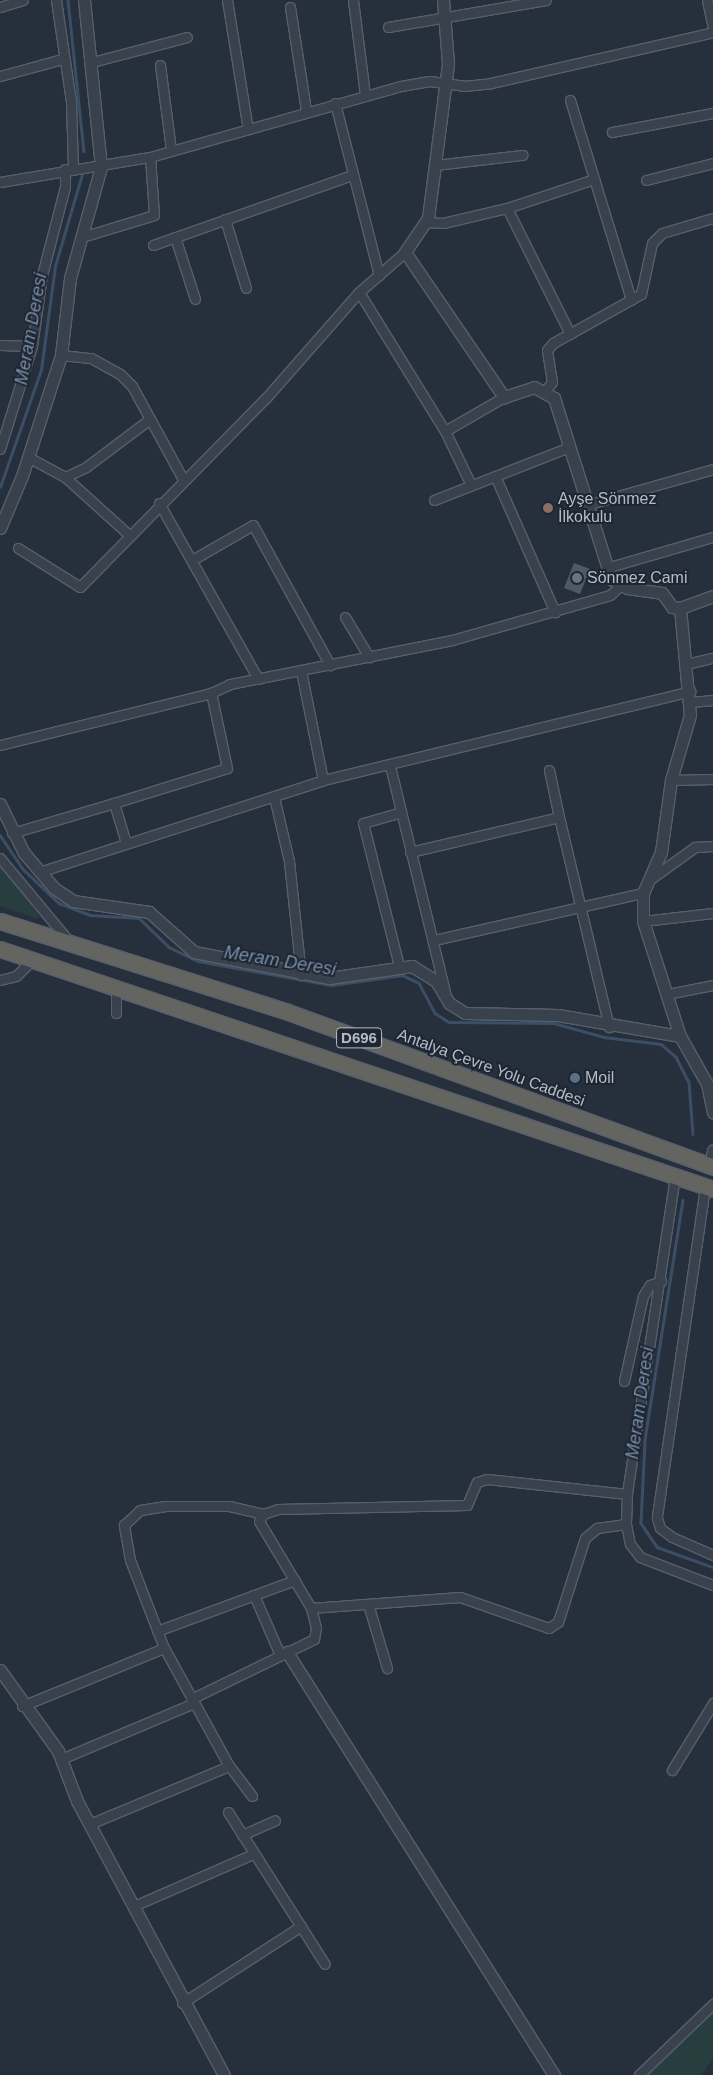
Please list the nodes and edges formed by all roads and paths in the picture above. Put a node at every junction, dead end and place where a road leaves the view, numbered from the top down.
1 (23, 0) edge
2 (56, 0) edge
3 (84, 0) edge
4 (227, 0) edge
5 (353, 0) edge
6 (444, 0) edge
7 (546, 0) edge
8 (707, 0) edge
9 (0, 7) edge
10 (290, 7) dead end
11 (445, 19) junction
12 (388, 27) dead end
13 (713, 30) edge
14 (187, 37) dead end
15 (62, 59) junction
16 (92, 62) junction
17 (160, 65) dead end
18 (0, 76) edge
19 (445, 82) junction
20 (365, 95) junction
21 (570, 100) dead end
22 (335, 103) junction
23 (306, 110) junction
24 (713, 113) edge
25 (248, 129) junction
26 (612, 132) dead end
27 (171, 150) junction
28 (522, 155) dead end
29 (150, 156) junction
30 (713, 162) edge
31 (435, 165) junction
32 (69, 168) junction
33 (102, 168) junction
34 (352, 175) junction
35 (594, 179) junction
36 (646, 180) dead end
37 (0, 182) edge
38 (507, 208) junction
39 (713, 218) edge
40 (225, 219) junction
41 (425, 222) junction
42 (82, 237) junction
43 (175, 237) junction
44 (153, 245) dead end
45 (406, 252) junction
46 (379, 275) junction
47 (246, 288) dead end
48 (360, 292) junction
49 (195, 299) dead end
50 (631, 300) junction
51 (570, 334) junction
52 (0, 345) edge
53 (32, 346) junction
54 (61, 355) junction
55 (546, 390) junction
56 (504, 397) junction
57 (150, 419) junction
58 (445, 431) junction
59 (2, 435) edge
60 (568, 447) junction
61 (0, 449) edge
62 (28, 457) junction
63 (713, 469) edge
64 (495, 476) junction
65 (65, 477) junction
66 (183, 479) junction
67 (471, 485) junction
68 (434, 500) dead end
69 (159, 503) junction
70 (586, 505) junction
71 (0, 528) edge
72 (128, 534) junction
73 (713, 537) edge
74 (18, 548) dead end
75 (192, 560) junction
76 (606, 568) junction
77 (621, 585) junction
78 (713, 596) edge
79 (680, 608) junction
80 (555, 612) junction
81 (346, 618) dead end
82 (369, 657) junction
83 (713, 658) edge
84 (686, 664) junction
85 (330, 665) junction
86 (301, 671) junction
87 (258, 679) junction
88 (211, 693) junction
89 (691, 697) junction
90 (713, 700) edge
91 (0, 744) edge
92 (390, 766) junction
93 (548, 770) dead end
94 (713, 779) edge
95 (323, 780) junction
96 (671, 780) junction
97 (274, 797) junction
98 (114, 803) junction
99 (0, 804) edge
100 (399, 813) junction
101 (559, 817) junction
102 (12, 833) junction
103 (126, 843) junction
104 (713, 846) edge
105 (410, 852) junction
106 (0, 858) edge
107 (39, 872) junction
108 (648, 880) junction
109 (643, 893) junction
110 (581, 910) junction
111 (713, 913) edge
112 (0, 921) edge
113 (643, 921) junction
114 (434, 940) junction
115 (72, 944) junction
116 (0, 949) edge
117 (32, 960) junction
118 (399, 966) junction
119 (301, 974) junction
120 (0, 980) edge
121 (713, 985) edge
122 (116, 988) junction
123 (445, 993) junction
124 (667, 994) junction
125 (116, 1013) dead end
126 (609, 1027) junction
127 (680, 1036) junction
128 (713, 1112) edge
129 (713, 1150) edge
130 (712, 1167) edge
131 (675, 1176) junction
132 (709, 1188) edge
133 (661, 1281) junction
134 (624, 1381) dead end
135 (627, 1494) junction
136 (263, 1514) junction
137 (626, 1524) junction
138 (713, 1555) edge
139 (295, 1580) junction
140 (713, 1585) edge
141 (254, 1595) junction
142 (368, 1604) junction
143 (311, 1608) junction
144 (157, 1631) junction
145 (164, 1648) junction
146 (283, 1654) junction
147 (387, 1668) dead end
148 (0, 1670) edge
149 (4, 1684) edge
150 (193, 1701) junction
151 (713, 1702) edge
152 (22, 1706) junction
153 (61, 1759) junction
154 (230, 1766) junction
155 (672, 1770) dead end
156 (252, 1796) dead end
157 (228, 1812) dead end
158 (275, 1820) dead end
159 (92, 1823) junction
160 (242, 1835) junction
161 (253, 1854) junction
162 (136, 1904) junction
163 (301, 1926) junction
164 (325, 1964) dead end
165 (182, 2003) junction
166 (713, 2004) edge
167 (224, 2075) edge
168 (554, 2075) edge
169 (639, 2075) edge

1 - 9 street
2 - 15 street
3 - 16 street
4 - 25 street
5 - 20 street
6 - 11 street
7 - 11 street
8 - 13 street
10 - 23 street
11 - 12 street
11 - 19 street
13 - 19 street
14 - 16 street
15 - 18 street
15 - 32 street
16 - 33 street
17 - 27 street
19 - 20 street
19 - 31 street
20 - 22 street
21 - 35 street
22 - 23 street
22 - 34 street
23 - 25 street
24 - 26 street
25 - 27 street
27 - 29 street
28 - 31 street
29 - 33 street
29 - 42 street
30 - 36 street
31 - 41 street
32 - 33 street
32 - 37 street
32 - 53 street
33 - 42 street
34 - 40 street
34 - 46 street
35 - 38 street
35 - 50 street
38 - 41 street
38 - 51 street
39 - 50 street
40 - 43 street
40 - 47 street
41 - 45 street
42 - 54 street
43 - 44 street
43 - 49 street
45 - 46 street
45 - 56 street
46 - 48 street
48 - 58 street
48 - 66 street
50 - 51 street
51 - 55 street
52 - 53 street
53 - 59 street
54 - 57 street
54 - 62 street
55 - 56 street
55 - 60 street
56 - 58 street
57 - 65 street
57 - 66 street
58 - 67 street
59 - 61 street
60 - 64 street
60 - 70 street
62 - 65 street
62 - 71 street
63 - 70 street
64 - 67 street
64 - 80 street
65 - 72 street
66 - 69 street
67 - 68 street
69 - 72 street
69 - 75 street
70 - 76 street
72 - 74 street
73 - 76 street
75 - 85 street
75 - 87 street
76 - 77 street
77 - 79 street
77 - 80 street
78 - 79 street
79 - 84 street
80 - 82 street
81 - 82 street
82 - 85 street
83 - 84 street
84 - 89 street
85 - 86 street
86 - 87 street
86 - 95 street
87 - 88 street
88 - 91 street
88 - 98 street
89 - 90 street
89 - 92 street
89 - 96 street
92 - 95 street
92 - 100 street
93 - 101 street
94 - 96 street
95 - 97 street
96 - 108 street
97 - 103 street
97 - 119 street
98 - 102 street
98 - 103 street
99 - 102 street
100 - 105 street
100 - 118 street
101 - 105 street
101 - 110 street
102 - 107 street
103 - 107 street
104 - 108 street
105 - 114 street
106 - 115 street
107 - 119 street
108 - 109 street
109 - 110 street
109 - 113 street
110 - 114 street
110 - 126 street
111 - 113 street
112 - 115 highway, Antalya Çevre Yolu Caddesi / D696
113 - 124 street
114 - 123 street
115 - 130 highway, Antalya Çevre Yolu Caddesi / D696
116 - 117 highway, D696
117 - 120 street
117 - 122 highway, D696
118 - 119 street
118 - 123 street
121 - 124 street
122 - 125 street
122 - 131 highway, D696
123 - 126 street
124 - 127 street
126 - 127 street
127 - 128 street
129 - 130 street
131 - 132 highway, D696
131 - 133 street
132 - 138 street
133 - 134 street
133 - 135 street
135 - 136 street
135 - 137 street
136 - 139 street
136 - 144 street
137 - 140 street
137 - 142 street
139 - 141 street
139 - 143 street
141 - 144 street
141 - 146 street
142 - 143 street
142 - 147 street
143 - 146 street
144 - 145 street
145 - 150 street
145 - 152 street
146 - 150 street
146 - 168 street
148 - 149 street
149 - 152 street
150 - 153 street
150 - 154 street
151 - 155 street
152 - 153 street
153 - 159 street
154 - 156 street
154 - 159 street
157 - 160 street
158 - 160 street
159 - 162 street
160 - 161 street
161 - 162 street
161 - 163 street
162 - 165 street
163 - 164 street
163 - 165 street
165 - 167 street
166 - 169 street

